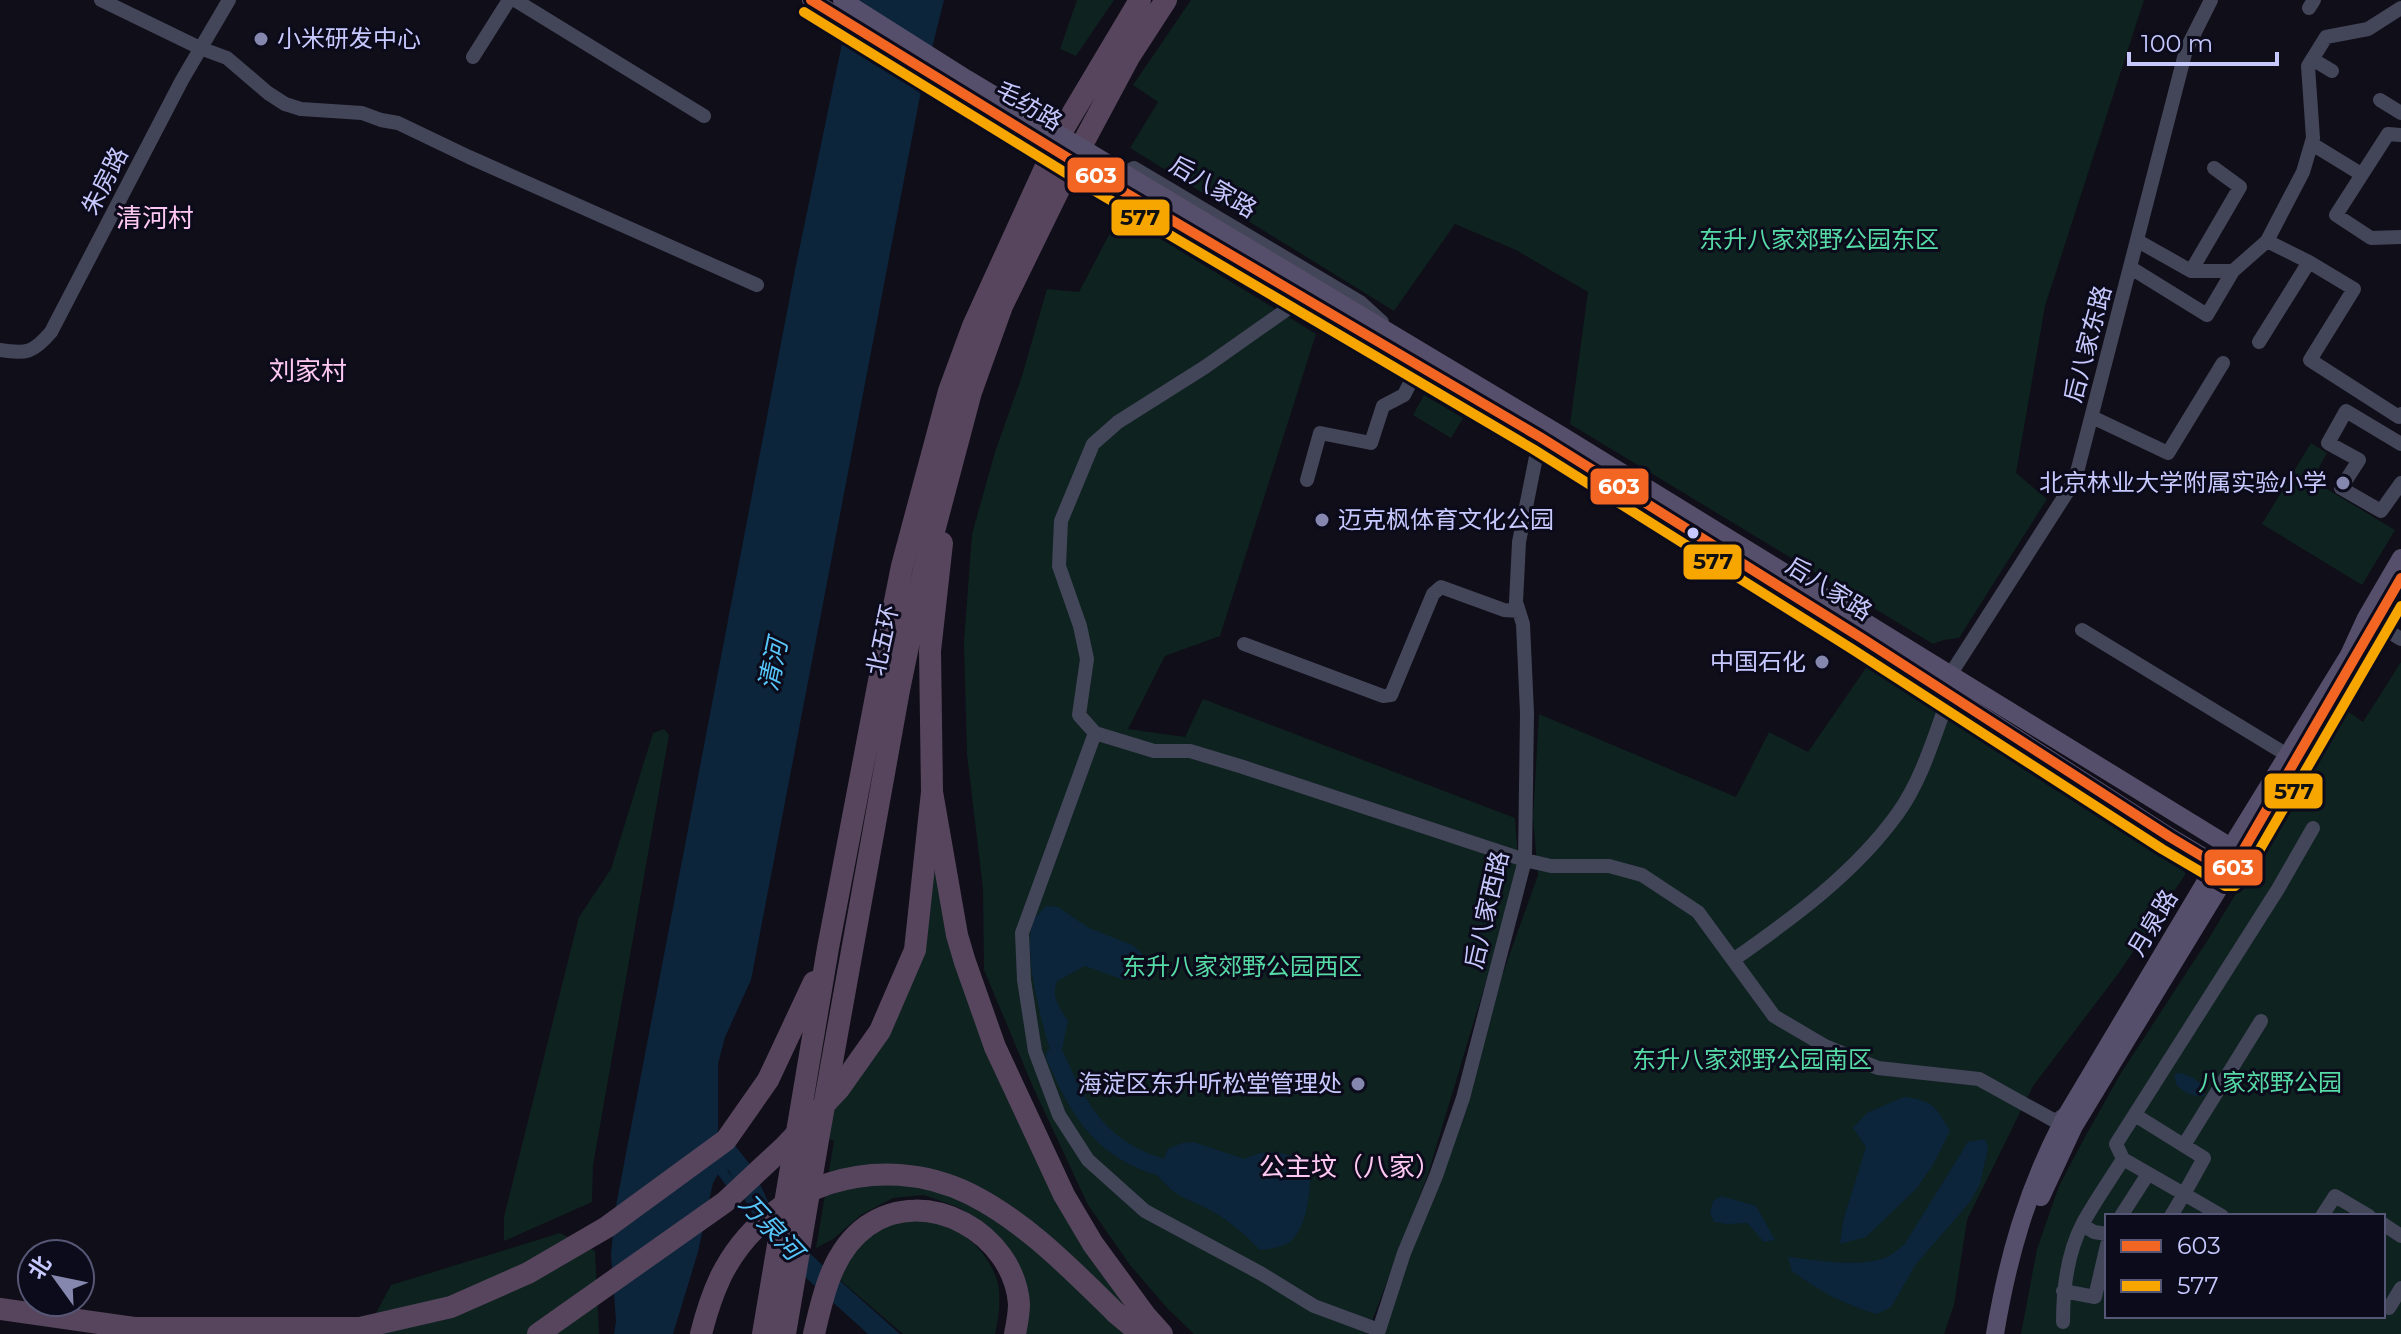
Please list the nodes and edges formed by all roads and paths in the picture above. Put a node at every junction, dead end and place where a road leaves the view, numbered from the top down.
1 (101, 0) edge
2 (229, 0) edge
3 (512, 0) edge
4 (796, 0) edge
5 (831, 0) edge
6 (842, 0) edge
7 (1140, 0) edge
8 (1166, 0) edge
9 (2211, 0) edge
10 (812, 4) edge
11 (2401, 8) edge
12 (200, 48) junction
13 (473, 57) dead end
14 (2312, 59) junction
15 (2332, 71) dead end
16 (955, 79) dead end
17 (2380, 100) dead end
18 (2401, 113) edge
19 (704, 116) dead end
20 (2401, 135) edge
21 (2312, 144) junction
22 (2214, 168) dead end
23 (2361, 174) junction
24 (2401, 237) edge
25 (2138, 241) junction
26 (2267, 241) junction
27 (2309, 262) junction
28 (2131, 268) junction
29 (2191, 271) junction
30 (2233, 271) junction
31 (757, 285) dead end
32 (1293, 305) junction
33 (1352, 319) junction
34 (2259, 342) dead end
35 (1402, 349) junction
36 (0, 350) edge
37 (2223, 363) dead end
38 (1418, 367) junction
39 (2401, 414) edge
40 (2092, 417) junction
41 (1540, 437) junction
42 (2401, 444) edge
43 (950, 474) junction
44 (1307, 480) dead end
45 (2401, 483) edge
46 (2401, 558) edge
47 (2401, 578) edge
48 (1519, 611) junction
49 (2373, 622) junction
50 (2082, 630) dead end
51 (2401, 639) edge
52 (1244, 644) dead end
53 (1950, 675) junction
54 (1950, 694) junction
55 (1095, 733) junction
56 (2279, 750) dead end
57 (932, 792) junction
58 (2313, 828) dead end
59 (2235, 850) junction
60 (1525, 860) junction
61 (2223, 869) junction
62 (828, 948) junction
63 (1733, 960) junction
64 (2261, 1021) dead end
65 (2069, 1111) junction
66 (2135, 1115) junction
67 (2184, 1145) junction
68 (2123, 1159) junction
69 (2148, 1174) junction
70 (2184, 1194) junction
71 (2122, 1214) edge
72 (2175, 1214) edge
73 (2219, 1214) edge
74 (2323, 1214) edge
75 (2366, 1214) edge
76 (2082, 1225) junction
77 (2105, 1234) edge
78 (2105, 1254) edge
79 (2401, 1288) edge
80 (2063, 1291) junction
81 (2389, 1308) dead end
82 (0, 1309) edge
83 (2063, 1322) dead end
84 (135, 1328) junction
85 (176, 1334) edge
86 (538, 1334) edge
87 (701, 1334) edge
88 (763, 1334) edge
89 (785, 1334) edge
90 (814, 1334) edge
91 (1015, 1334) edge
92 (1141, 1334) edge
93 (1162, 1334) edge
94 (1995, 1334) edge
95 (2006, 1334) edge

1 - 12 street
2 - 12 street, 朱房路
3 - 13 street
3 - 19 street
4 - 10 street
5 - 16 street, bridge
6 - 33 main road, 毛纺路, bridge
7 - 62 highway, 北五环
8 - 43 highway, 北五环
9 - 25 street, 后八家东路
10 - 33 main road, 毛纺路, bridge
11 - 14 street
12 - 31 street
12 - 36 street, 朱房路
14 - 15 street
14 - 21 street
17 - 18 street
20 - 23 street
21 - 23 street
21 - 26 street
22 - 29 street
23 - 24 street
25 - 28 street, 后八家东路
25 - 29 street
26 - 27 street
26 - 30 street
27 - 34 street
27 - 39 street
28 - 30 street
28 - 40 street, 后八家东路
29 - 30 street
32 - 35 street, 后八家路
32 - 35 street, 后八家路
32 - 55 street
33 - 35 main road, 后八家路
35 - 38 main road, 后八家路
35 - 53 main road, 后八家路
37 - 40 street
38 - 41 main road, 后八家路
38 - 44 street
40 - 53 street, 后八家东路
41 - 48 street, 后八家西路
41 - 54 main road, 后八家路
42 - 45 street
43 - 57 highway
43 - 89 highway, 北五环
46 - 59 main road, 月泉路
47 - 49 main road, 月泉路
48 - 52 street
48 - 60 street, 后八家西路
49 - 51 street
49 - 59 main road, 月泉路
50 - 56 street
53 - 59 main road, 后八家路
54 - 61 main road, 后八家路
54 - 63 street
55 - 60 street
55 - 60 street, 后八家西路
57 - 86 highway, bridge
57 - 93 highway, bridge
58 - 66 street
59 - 61 main road, 月泉路
60 - 63 street
61 - 65 main road, 月泉路
61 - 95 main road, 月泉路
62 - 84 highway
62 - 88 highway, 北五环, bridge
63 - 65 street
64 - 67 street
65 - 94 main road, 月泉路
66 - 67 street
66 - 68 street
67 - 70 street
68 - 69 street
68 - 76 street
69 - 70 street
69 - 71 street
70 - 72 street
70 - 73 street
74 - 75 street
76 - 77 street
76 - 80 street
78 - 80 street
79 - 81 street
80 - 83 street
82 - 84 highway
84 - 85 highway
87 - 92 highway, bridge
90 - 91 highway

